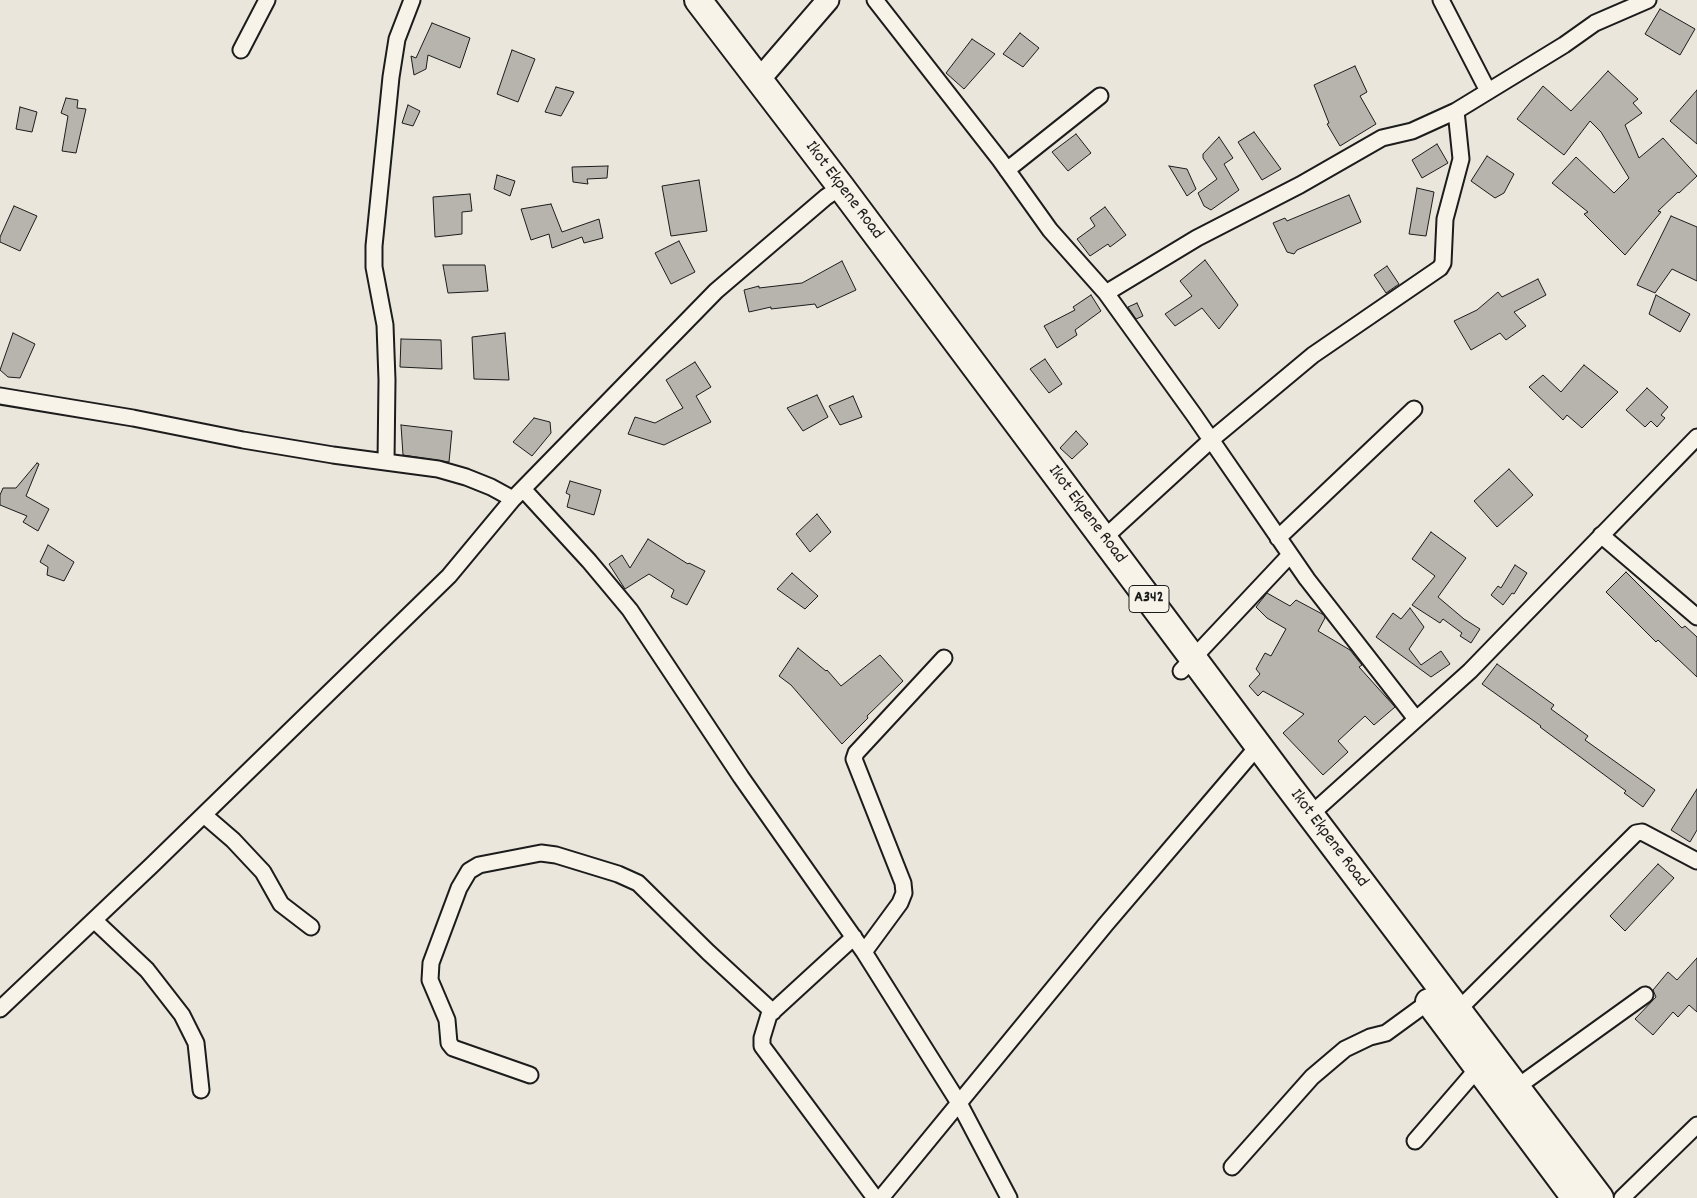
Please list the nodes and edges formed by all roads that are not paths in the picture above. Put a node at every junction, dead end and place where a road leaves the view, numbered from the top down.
1 (267, 0) edge
2 (412, 0) edge
3 (677, 0) edge
4 (698, 0) edge
5 (828, 0) edge
6 (875, 0) edge
7 (1441, 0) edge
8 (1648, 0) edge
9 (241, 50) dead end
10 (758, 81) junction
11 (1488, 91) junction
12 (1100, 96) dead end
13 (1456, 111) junction
14 (1007, 170) junction
15 (834, 192) junction
16 (1106, 293) junction
17 (0, 396) edge
18 (1414, 409) dead end
19 (1697, 437) edge
20 (1211, 440) junction
21 (386, 462) junction
22 (518, 494) junction
23 (1601, 535) junction
24 (1103, 538) junction
25 (1278, 538) junction
26 (1290, 555) junction
27 (1697, 617) edge
28 (944, 658) dead end
29 (1187, 664) junction
30 (1416, 719) junction
31 (1253, 753) junction
32 (204, 815) junction
33 (1310, 815) junction
34 (1697, 861) edge
35 (94, 920) junction
36 (311, 927) dead end
37 (854, 937) junction
38 (864, 952) junction
39 (1645, 995) dead end
40 (1444, 1006) junction
41 (0, 1009) edge
42 (772, 1012) junction
43 (1478, 1068) junction
44 (530, 1075) dead end
45 (1517, 1087) junction
46 (201, 1090) dead end
47 (959, 1103) junction
48 (1697, 1125) edge
49 (1415, 1141) dead end
50 (1232, 1167) dead end
51 (875, 1198) edge
52 (881, 1198) edge
53 (1009, 1198) edge
54 (1575, 1198) edge
55 (1600, 1198) edge
56 (1622, 1198) edge

1 - 9 street
2 - 21 street
3 - 15 highway, Ikot Ekpene Road / A342
4 - 10 highway, Ikot Ekpene Road / A342
5 - 10 street
6 - 14 street
7 - 11 street
8 - 11 street
10 - 15 highway, Ikot Ekpene Road / A342
11 - 13 street
12 - 14 street
13 - 16 street
13 - 20 street
14 - 16 street
15 - 22 street
15 - 24 highway, Ikot Ekpene Road / A342
15 - 29 highway, Ikot Ekpene Road / A342
16 - 20 street
17 - 21 street
18 - 25 street
19 - 23 street
20 - 24 street
20 - 25 street
21 - 22 street
22 - 32 street
22 - 37 street
23 - 27 street
23 - 30 street
24 - 29 highway, Ikot Ekpene Road / A342
25 - 26 street
26 - 29 street
26 - 30 street
28 - 38 street
29 - 31 highway, Ikot Ekpene Road / A342
30 - 33 street
31 - 33 highway, Ikot Ekpene Road / A342
31 - 40 highway, Ikot Ekpene Road / A342
31 - 47 street
32 - 35 street
32 - 36 street
33 - 40 highway, Ikot Ekpene Road / A342
34 - 40 street
35 - 41 street
35 - 46 street
37 - 38 street
37 - 42 street
38 - 47 street
39 - 45 street
40 - 43 highway, Ikot Ekpene Road / A342
40 - 45 highway, Ikot Ekpene Road / A342
40 - 50 street
42 - 44 street
42 - 51 street
43 - 49 street
43 - 54 highway, Ikot Ekpene Road / A342
45 - 55 highway, Ikot Ekpene Road / A342
47 - 52 street
47 - 53 street
48 - 56 street

